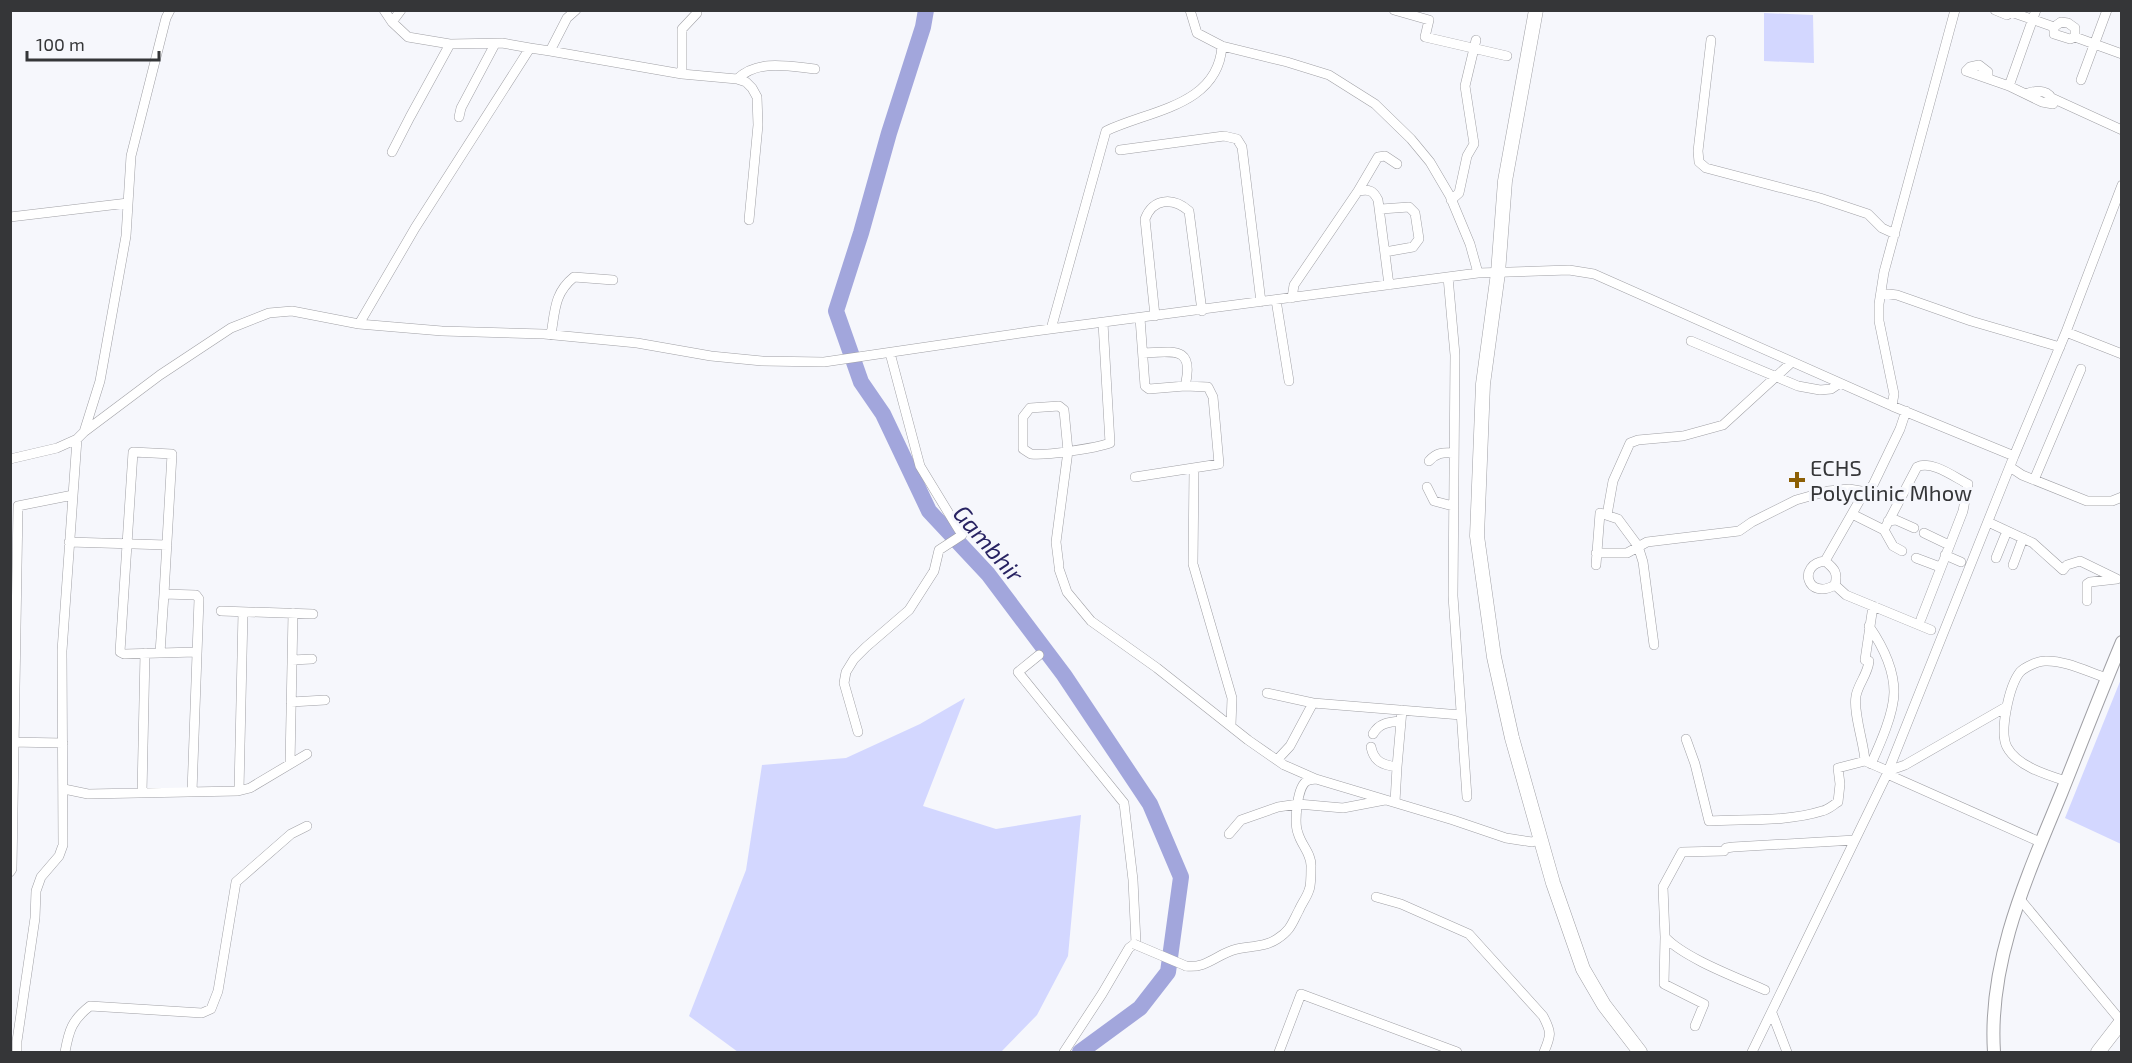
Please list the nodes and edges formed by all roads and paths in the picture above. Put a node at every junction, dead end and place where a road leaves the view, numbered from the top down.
1 (384, 10) edge
2 (401, 10) edge
3 (576, 10) edge
4 (1190, 10) edge
5 (1536, 10) edge
6 (1954, 10) edge
7 (1995, 10) edge
8 (2107, 10) edge
9 (169, 11) edge
10 (1397, 11) edge
11 (2012, 11) edge
12 (697, 12) dead end
13 (2035, 15) edge
14 (392, 22) junction
15 (2054, 27) junction
16 (2075, 37) junction
17 (1711, 40) dead end
18 (450, 44) junction
19 (495, 44) junction
20 (1475, 44) junction
21 (2095, 44) junction
22 (1222, 46) junction
23 (530, 48) junction
24 (550, 51) junction
25 (2121, 54) edge
26 (1506, 56) dead end
27 (815, 69) dead end
28 (682, 74) junction
29 (1988, 78) dead end
30 (737, 79) junction
31 (2081, 80) dead end
32 (2010, 86) junction
33 (459, 117) dead end
34 (2121, 130) edge
35 (1120, 150) dead end
36 (392, 152) dead end
37 (1397, 164) dead end
38 (2121, 185) edge
39 (1358, 191) junction
40 (1451, 200) junction
41 (128, 203) junction
42 (1381, 209) junction
43 (10, 217) edge
44 (748, 220) dead end
45 (1895, 234) junction
46 (1385, 252) junction
47 (1478, 273) junction
48 (1498, 273) junction
49 (1448, 277) junction
50 (613, 280) dead end
51 (1389, 285) junction
52 (1881, 293) junction
53 (1292, 298) junction
54 (1276, 300) junction
55 (1262, 302) junction
56 (1202, 311) junction
57 (1155, 316) junction
58 (1140, 318) junction
59 (1103, 323) junction
60 (359, 324) junction
61 (1051, 330) junction
62 (2066, 332) junction
63 (551, 335) junction
64 (1691, 341) dead end
65 (2060, 347) junction
66 (890, 352) junction
67 (1143, 354) junction
68 (2121, 354) edge
69 (1792, 362) junction
70 (2081, 369) dead end
71 (1776, 376) junction
72 (1288, 381) dead end
73 (1840, 383) junction
74 (1185, 386) junction
75 (1892, 406) junction
76 (1906, 411) junction
77 (81, 435) junction
78 (1068, 451) junction
79 (1453, 453) junction
80 (2014, 456) junction
81 (10, 459) edge
82 (1429, 461) dead end
83 (2010, 467) junction
84 (1194, 469) junction
85 (1135, 477) dead end
86 (2034, 480) junction
87 (1427, 487) dead end
88 (1867, 492) junction
89 (73, 495) junction
90 (2121, 497) edge
91 (1453, 506) junction
92 (14, 507) edge
93 (1852, 514) junction
94 (1607, 515) junction
95 (1988, 522) junction
96 (1886, 526) junction
97 (1914, 528) dead end
98 (2007, 531) junction
99 (1924, 533) dead end
100 (2023, 538) junction
101 (69, 542) junction
102 (126, 544) junction
103 (167, 545) junction
104 (1949, 545) junction
105 (1638, 546) junction
106 (1902, 551) dead end
107 (1596, 553) junction
108 (1945, 555) junction
109 (1916, 558) dead end
110 (1996, 558) dead end
111 (1825, 561) junction
112 (1961, 562) dead end
113 (1596, 565) dead end
114 (2013, 565) dead end
115 (1940, 567) junction
116 (1835, 585) junction
117 (164, 594) junction
118 (2087, 601) dead end
119 (1873, 606) junction
120 (221, 611) dead end
121 (243, 612) junction
122 (293, 614) junction
123 (313, 614) dead end
124 (1921, 619) dead end
125 (1869, 626) junction
126 (1931, 630) dead end
127 (2121, 642) edge
128 (1654, 645) dead end
129 (196, 652) junction
130 (145, 653) junction
131 (160, 653) junction
132 (1039, 655) dead end
133 (13, 659) edge
134 (312, 659) dead end
135 (292, 660) junction
136 (2107, 678) junction
137 (1267, 693) dead end
138 (325, 700) dead end
139 (291, 702) junction
140 (1313, 703) junction
141 (2007, 707) junction
142 (1402, 710) junction
143 (1461, 714) junction
144 (1401, 721) junction
145 (1231, 725) junction
146 (858, 732) dead end
147 (1373, 734) dead end
148 (1686, 739) dead end
149 (12, 742) edge
150 (63, 743) junction
151 (1371, 747) dead end
152 (307, 754) dead end
153 (1277, 760) junction
154 (1868, 763) junction
155 (290, 764) junction
156 (1397, 766) junction
157 (1888, 772) junction
158 (1316, 779) junction
159 (2066, 781) junction
160 (239, 790) junction
161 (192, 792) junction
162 (142, 793) junction
163 (64, 794) junction
164 (1467, 797) dead end
165 (1391, 801) junction
166 (1298, 804) junction
167 (307, 826) dead end
168 (1229, 834) dead end
169 (1541, 840) junction
170 (1855, 840) junction
171 (2040, 843) junction
172 (10, 872) edge
173 (1376, 897) dead end
174 (2019, 898) junction
175 (1665, 937) junction
176 (1134, 944) dead end
177 (1765, 990) dead end
178 (1772, 1013) junction
179 (2121, 1023) edge
180 (1695, 1026) dead end
181 (18, 1053) edge
182 (65, 1053) edge
183 (1064, 1053) edge
184 (1279, 1053) edge
185 (1457, 1053) edge
186 (1544, 1053) edge
187 (1640, 1053) edge
188 (1752, 1053) edge
189 (1786, 1053) edge
190 (1994, 1053) edge
191 (2098, 1053) edge

1 - 14 street
2 - 14 street
3 - 24 street
4 - 22 street
5 - 48 main road
6 - 45 street
7 - 11 street
8 - 21 street
9 - 41 street
10 - 20 street
11 - 13 street
12 - 28 street
13 - 15 street
13 - 32 street
14 - 18 street
15 - 16 street
15 - 16 street
16 - 21 street
17 - 45 street
18 - 19 street
18 - 36 street
19 - 23 street
19 - 33 street
20 - 26 street
20 - 40 street
21 - 25 street
21 - 31 street
22 - 40 street
22 - 61 street
23 - 24 street
23 - 60 street
24 - 28 street
27 - 30 street
28 - 30 street
29 - 32 street
30 - 44 street
32 - 34 street
35 - 55 street
37 - 39 street
38 - 62 street
39 - 42 street
39 - 53 street
40 - 47 street
41 - 43 street
41 - 77 street
42 - 46 street
42 - 46 street
45 - 52 street
46 - 51 street
47 - 48 street
47 - 49 street
48 - 69 street
48 - 169 main road
49 - 51 street
49 - 79 street
50 - 63 street
51 - 53 street
52 - 65 street
52 - 75 street
53 - 54 street
54 - 55 street
54 - 72 street
55 - 56 street
56 - 57 street
56 - 57 street
57 - 58 street
58 - 59 street
58 - 67 street
59 - 61 street
59 - 78 street
60 - 63 street
60 - 77 street
61 - 66 street
62 - 65 street
62 - 68 street
63 - 66 street
64 - 71 street
65 - 80 street
66 - 146 street
67 - 74 street
67 - 74 street
69 - 71 street
69 - 73 street
70 - 86 street
71 - 73 street
71 - 94 street
73 - 75 street
74 - 84 street
75 - 76 street
76 - 80 street
76 - 88 street
77 - 81 street
77 - 89 street
78 - 78 street
78 - 145 street
79 - 82 street
79 - 91 street
80 - 83 street
83 - 86 street
83 - 95 street
84 - 85 street
84 - 145 street
86 - 90 street
87 - 91 street
88 - 93 street
88 - 105 street
89 - 92 street
89 - 101 street
91 - 143 street
92 - 133 street
93 - 96 street
93 - 111 street
94 - 105 street
94 - 107 street
95 - 98 street
95 - 157 street
96 - 97 street
96 - 104 street
96 - 106 street
98 - 100 street
98 - 110 street
99 - 104 street
100 - 114 street
100 - 118 street
101 - 102 street
101 - 150 street
102 - 103 street
102 - 103 street
102 - 130 street
103 - 117 street
104 - 108 street
105 - 107 street
105 - 128 street
107 - 113 street
108 - 112 street
108 - 115 street
109 - 115 street
111 - 116 street
111 - 116 street
115 - 124 street
116 - 119 street
117 - 129 street
117 - 131 street
119 - 125 street
119 - 126 street
120 - 121 street
121 - 122 street
121 - 160 street
122 - 123 street
122 - 135 street
125 - 154 street
125 - 154 street
127 - 136 street
129 - 131 street
129 - 161 street
130 - 131 street
130 - 162 street
132 - 183 street
133 - 149 street
134 - 135 street
135 - 139 street
136 - 141 street
136 - 159 street
137 - 140 street
138 - 139 street
139 - 155 street
140 - 142 street
140 - 153 street
141 - 157 street
141 - 159 street
142 - 143 street
142 - 144 street
143 - 164 street
144 - 147 street
144 - 156 street
145 - 153 street
148 - 154 street
149 - 150 street
149 - 172 street
150 - 163 street
151 - 156 street
152 - 155 street
153 - 158 street
154 - 157 street
155 - 160 street
156 - 165 street
157 - 170 street
157 - 171 street
158 - 165 street
158 - 166 street
159 - 171 street
160 - 161 street
161 - 162 street
162 - 163 street
163 - 181 street
165 - 166 street
165 - 169 street
166 - 168 street
166 - 176 street, bridge
167 - 182 street
169 - 187 main road
170 - 175 street
170 - 178 street
171 - 174 street
173 - 186 street
174 - 179 street
174 - 190 street
175 - 177 street
175 - 180 street
178 - 188 street
178 - 189 street
179 - 191 main road
184 - 185 street

